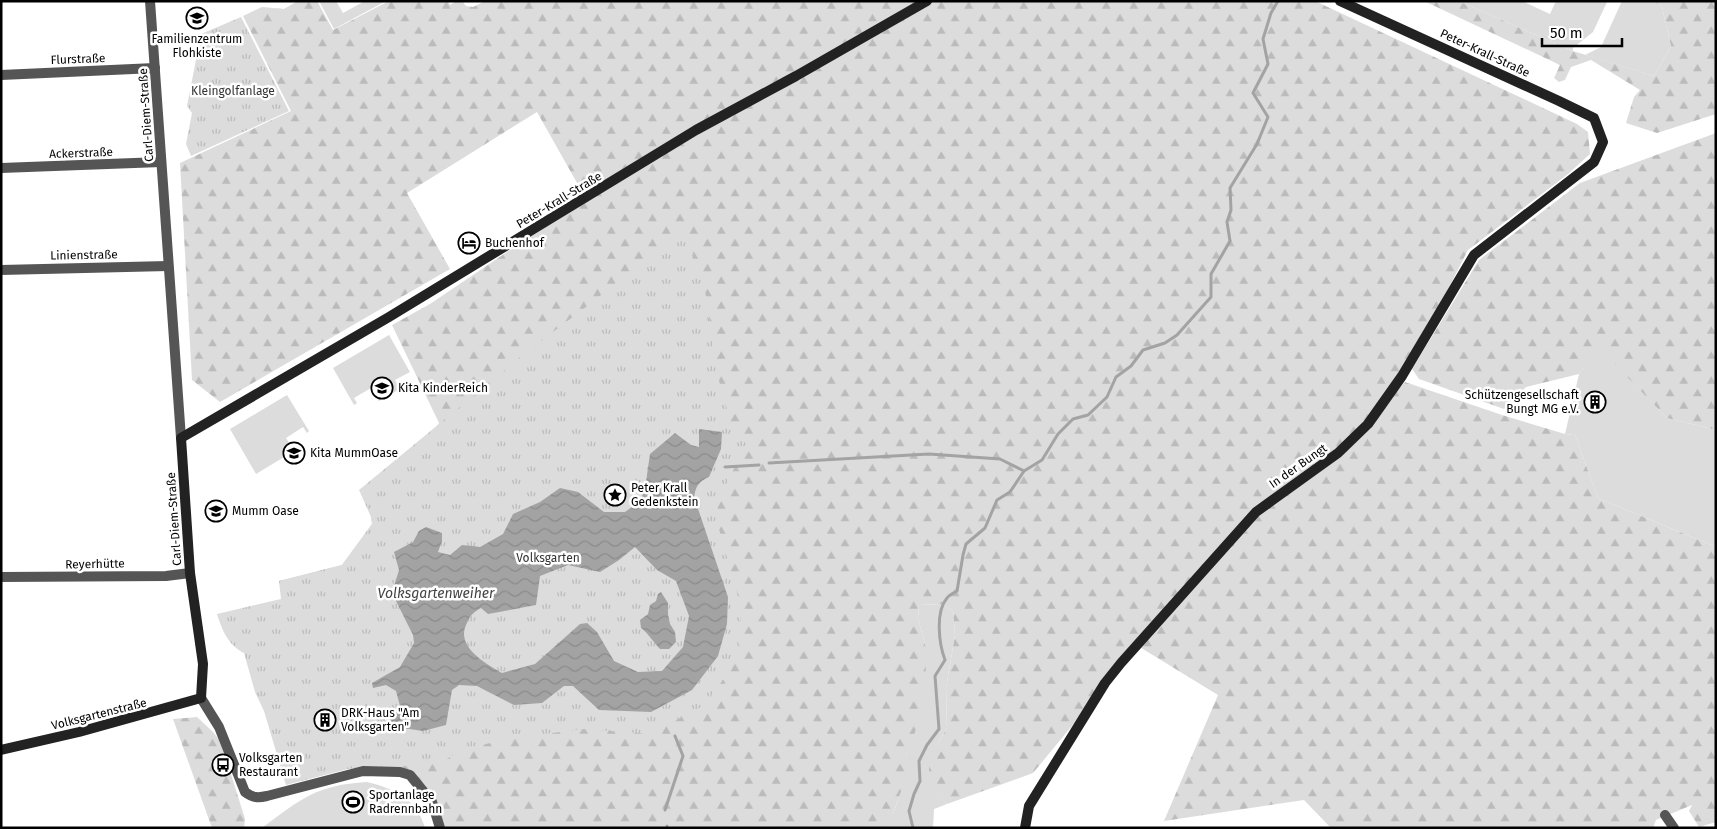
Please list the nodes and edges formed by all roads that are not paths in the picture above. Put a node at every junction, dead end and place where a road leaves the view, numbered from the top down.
1 (150, 1) edge
2 (927, 1) edge
3 (1340, 1) edge
4 (155, 68) junction
5 (1, 75) edge
6 (1603, 142) joint
7 (161, 162) junction
8 (1, 168) edge
9 (168, 266) junction
10 (1, 270) edge
11 (181, 438) junction
12 (190, 573) junction
13 (1, 577) edge
14 (201, 698) junction
15 (1, 750) edge
16 (1665, 815) dead end
17 (440, 828) edge
18 (1026, 828) edge
19 (1674, 828) edge

1 - 4 street, Carl-Diem-Straße
2 - 11 street, Peter-Krall-Straße
3 - 6 street, Peter-Krall-Straße
4 - 5 street, Flurstraße
4 - 7 street, Carl-Diem-Straße
6 - 18 street, In der Bungt
7 - 8 street, Ackerstraße
7 - 9 street, Carl-Diem-Straße
9 - 10 street, Linienstraße
9 - 11 street, Carl-Diem-Straße
11 - 12 street, Carl-Diem-Straße
12 - 13 street, Reyerhütte
12 - 14 street, Carl-Diem-Straße
14 - 15 street, Volksgartenstraße
14 - 17 street
16 - 19 street

